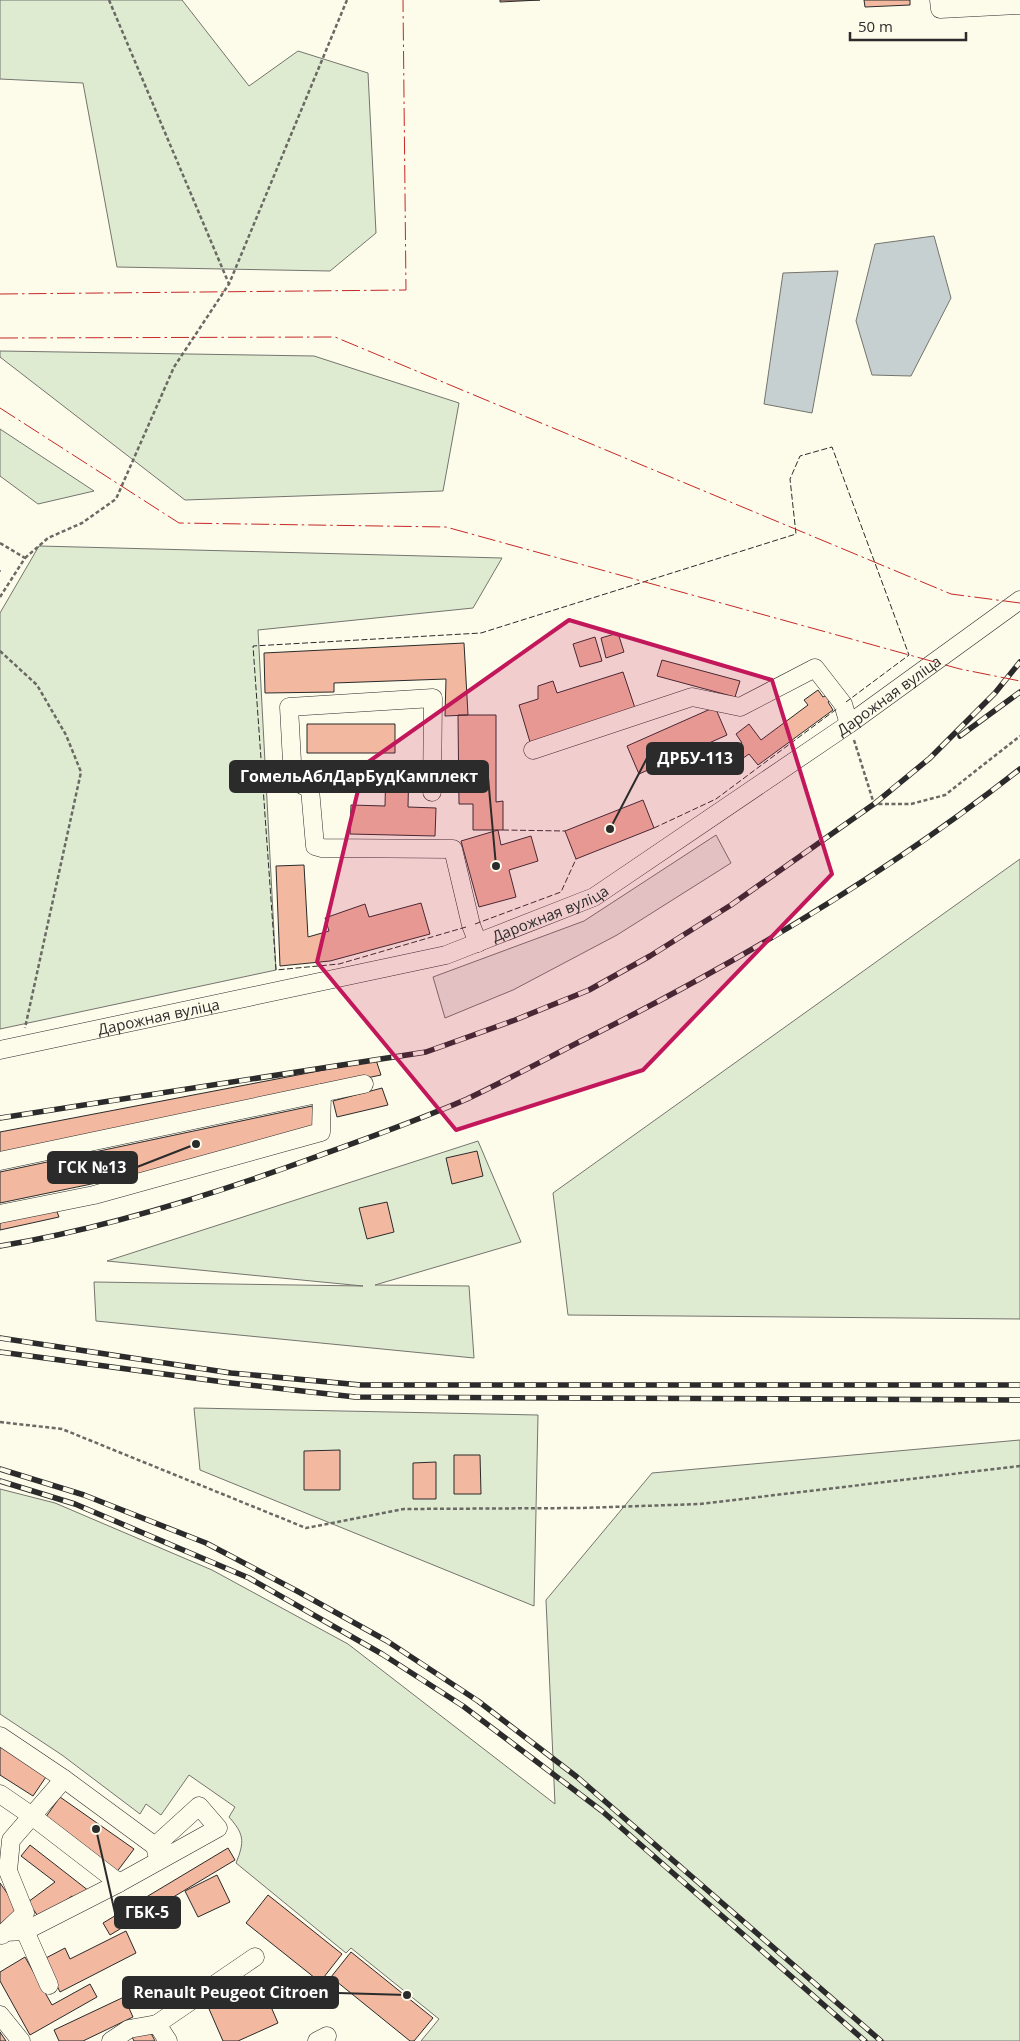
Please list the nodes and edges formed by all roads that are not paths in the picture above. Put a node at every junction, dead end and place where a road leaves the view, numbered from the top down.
1 (939, 0) edge
2 (1020, 5) edge
3 (1020, 600) edge
4 (849, 724) junction
5 (533, 750) dead end
6 (432, 792) dead end
7 (478, 943) junction
8 (0, 1050) edge
9 (364, 1084) dead end
10 (322, 1093) junction
11 (0, 1161) edge
12 (0, 1214) edge
13 (0, 1736) edge
14 (64, 1779) junction
15 (0, 1794) edge
16 (32, 1816) junction
17 (4, 1868) edge
18 (119, 1883) junction
19 (25, 1931) junction
20 (3, 1934) edge
21 (255, 1957) dead end
22 (49, 1985) dead end
23 (0, 2015) edge
24 (157, 2024) junction
25 (20, 2041) edge
26 (111, 2041) edge
27 (168, 2041) edge

1 - 2 street
3 - 4 street, Дарожная вуліца
4 - 5 street
4 - 7 street, Дарожная вуліца
6 - 7 street
7 - 8 street, Дарожная вуліца
9 - 10 street
10 - 11 street
10 - 12 street
13 - 14 street
14 - 16 street
14 - 18 street
15 - 16 street
16 - 17 street
16 - 18 street
17 - 20 street
18 - 19 street
19 - 20 street
19 - 22 street
21 - 24 street
23 - 25 street
24 - 26 street
24 - 27 street

